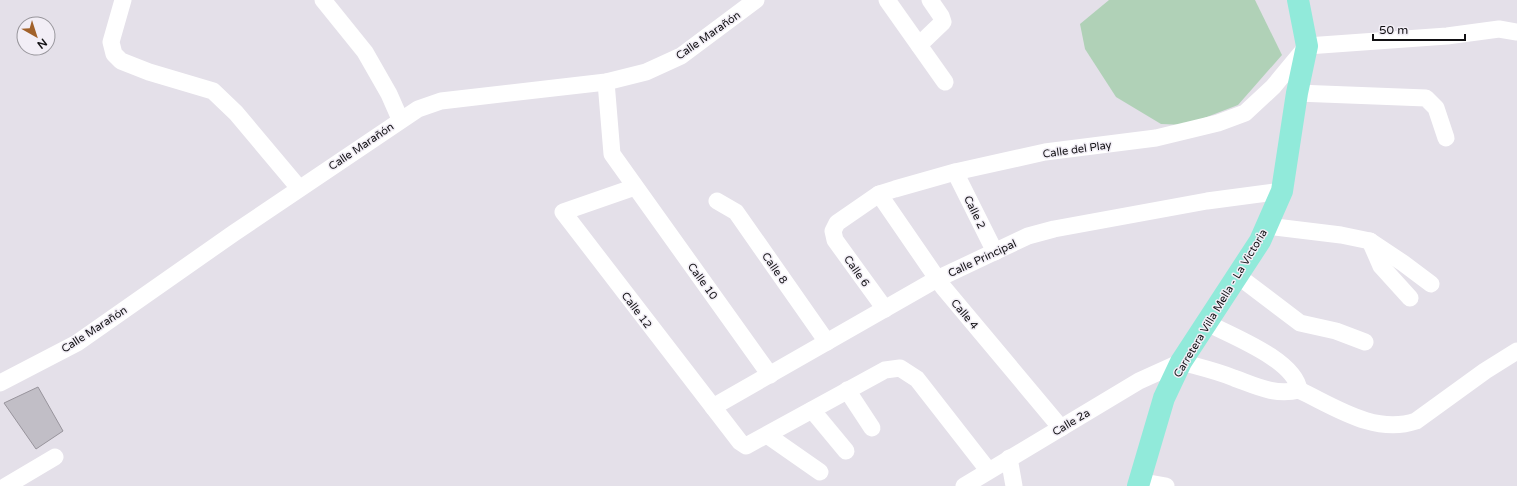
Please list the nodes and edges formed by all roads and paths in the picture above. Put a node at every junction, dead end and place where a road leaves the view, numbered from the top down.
1 (123, 0) edge
2 (323, 0) edge
3 (756, 0) edge
4 (887, 0) edge
5 (930, 0) edge
6 (1298, 0) edge
7 (1517, 32) edge
8 (919, 45) junction
9 (1307, 46) junction
10 (606, 82) junction
11 (945, 82) dead end
12 (1297, 93) junction
13 (400, 119) junction
14 (1446, 138) dead end
15 (955, 172) junction
16 (635, 187) junction
17 (299, 188) junction
18 (1282, 191) junction
19 (878, 194) junction
20 (717, 201) dead end
21 (1267, 226) junction
22 (833, 231) joint
23 (1370, 241) junction
24 (995, 252) junction
25 (1238, 276) junction
26 (937, 279) junction
27 (1430, 284) dead end
28 (1410, 298) dead end
29 (885, 309) junction
30 (1207, 322) junction
31 (827, 342) junction
32 (1364, 342) dead end
33 (1517, 350) edge
34 (1181, 362) junction
35 (770, 374) junction
36 (0, 383) edge
37 (848, 390) junction
38 (1299, 390) junction
39 (713, 407) junction
40 (812, 410) junction
41 (872, 428) dead end
42 (1061, 428) junction
43 (767, 435) junction
44 (846, 450) dead end
45 (55, 457) dead end
46 (1009, 458) junction
47 (988, 470) junction
48 (820, 472) dead end
49 (1138, 484) edge
50 (6, 486) edge
51 (964, 486) edge
52 (1014, 486) edge
53 (1166, 486) edge

1 - 17 street
2 - 13 street
3 - 10 street, Calle Marañón
4 - 8 street
5 - 8 street
6 - 9 main road, Carretera Villa Mella - La Victoria
7 - 9 street
8 - 11 street
9 - 12 main road, Carretera Villa Mella - La Victoria
9 - 15 street, Calle del Play
10 - 13 street, Calle Marañón
10 - 16 street, Calle 10
12 - 14 street
12 - 18 main road, Carretera Villa Mella - La Victoria
13 - 17 street, Calle Marañón
15 - 19 street, Calle del Play
15 - 24 street, Calle 2
16 - 35 street, Calle 10
16 - 39 street, Calle 12
17 - 36 street, Calle Marañón
18 - 21 main road, Carretera Villa Mella - La Victoria
18 - 24 street, Calle Principal
19 - 22 street, Calle del Play
19 - 26 street, Calle 4
20 - 31 street, Calle 8
21 - 23 street
21 - 25 main road, Carretera Villa Mella - La Victoria
22 - 29 street, Calle 6
23 - 27 street
23 - 28 street
24 - 26 street, Calle Principal
25 - 30 main road, Carretera Villa Mella - La Victoria
25 - 32 street
26 - 29 street, Calle Principal
26 - 42 street, Calle 4
29 - 31 street, Calle Principal
30 - 34 main road, Carretera Villa Mella - La Victoria
30 - 38 street
31 - 35 street, Calle Principal
33 - 38 street
34 - 38 street
34 - 42 street, Calle 2a
34 - 49 main road, Carretera Villa Mella - La Victoria
35 - 39 street, Calle Principal
37 - 40 street
37 - 41 street
37 - 47 street
39 - 43 street, Calle 12
40 - 43 street
40 - 44 street
42 - 46 street, Calle 2a
43 - 48 street
45 - 50 street
46 - 47 street, Calle 2a
46 - 52 street
47 - 51 street, Calle 2a
49 - 53 street

